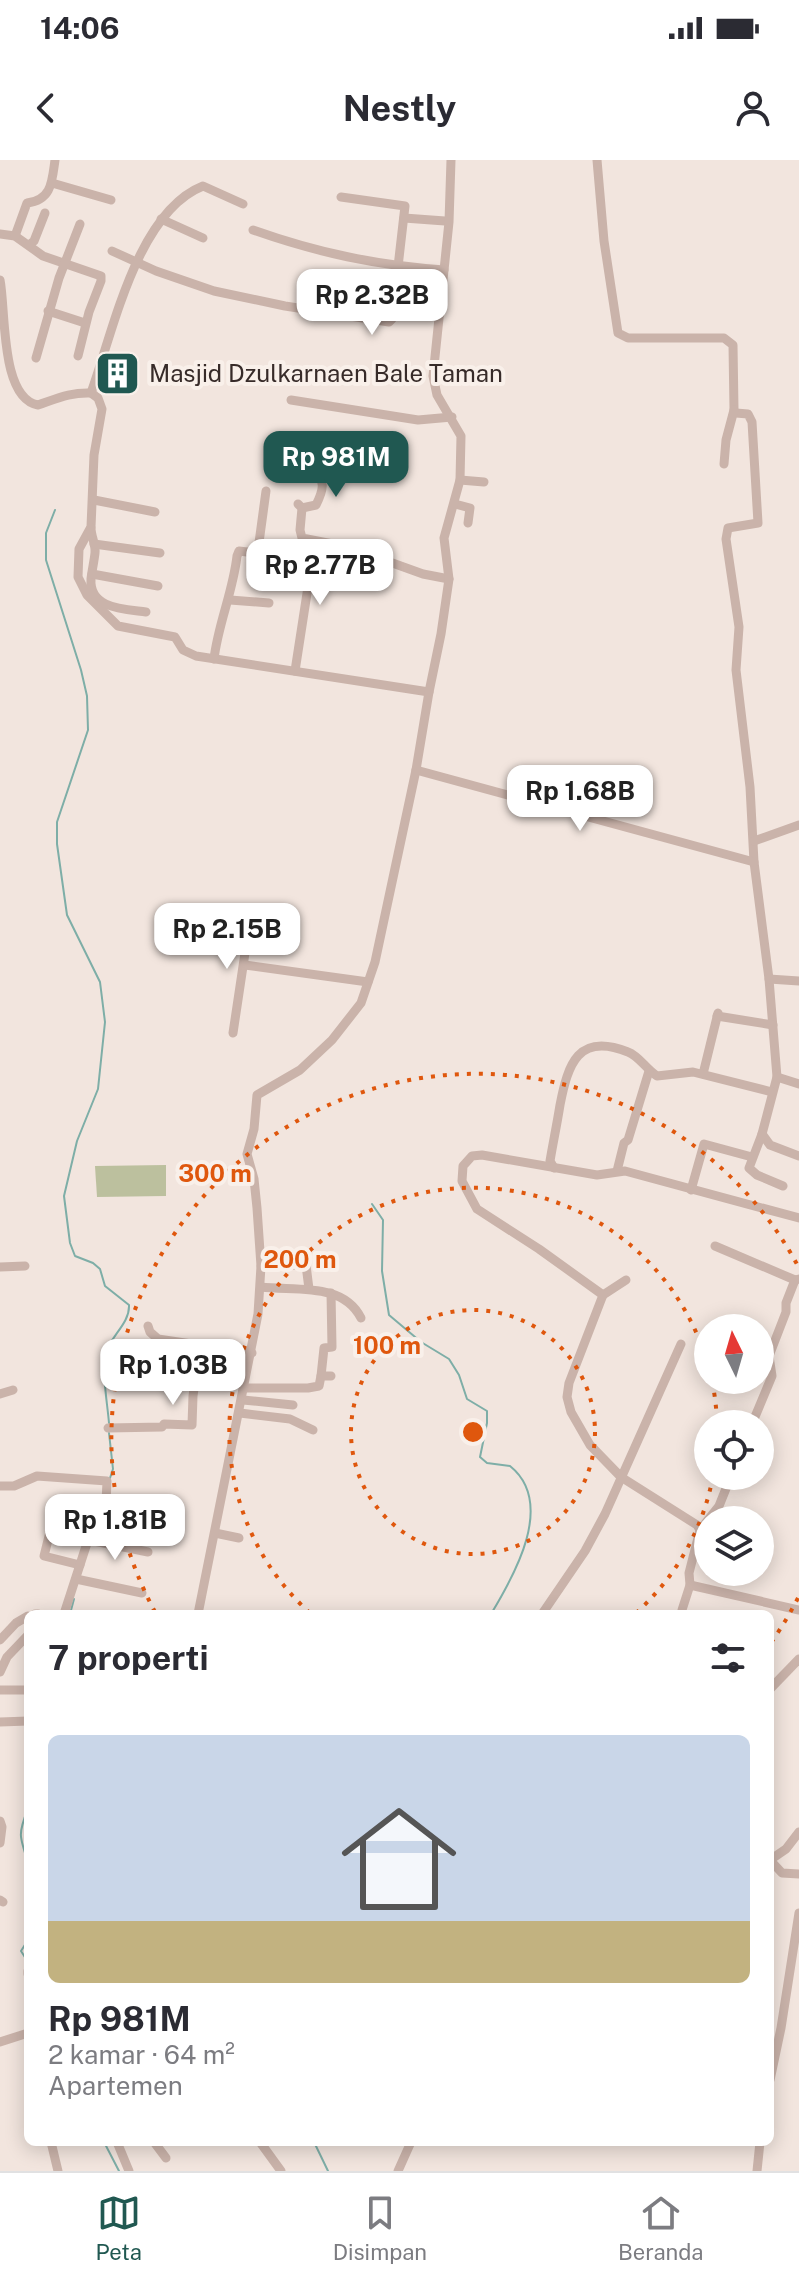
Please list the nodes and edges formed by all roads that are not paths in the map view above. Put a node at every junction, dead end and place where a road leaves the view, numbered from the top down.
1 (55, 160) edge
2 (451, 160) edge
3 (597, 160) edge
4 (52, 183) junction
5 (341, 197) dead end
6 (111, 200) dead end
7 (243, 204) dead end
8 (45, 213) dead end
9 (404, 218) junction
10 (161, 219) junction
11 (445, 221) dead end
12 (80, 224) dead end
13 (253, 230) dead end
14 (0, 234) edge
15 (15, 236) junction
16 (203, 238) dead end
17 (29, 245) junction
18 (112, 251) dead end
19 (137, 262) junction
20 (66, 263) junction
21 (399, 266) junction
22 (444, 270) junction
23 (0, 280) edge
24 (48, 311) junction
25 (85, 323) junction
26 (78, 356) dead end
27 (36, 358) dead end
28 (91, 393) junction
29 (291, 400) dead end
30 (734, 410) junction
31 (452, 417) junction
32 (724, 464) dead end
33 (315, 467) dead end
34 (460, 480) junction
35 (484, 482) dead end
36 (266, 491) dead end
37 (94, 500) junction
38 (455, 504) junction
39 (155, 512) dead end
40 (468, 523) dead end
41 (91, 527) junction
42 (309, 540) junction
43 (94, 544) junction
44 (160, 553) dead end
45 (92, 574) junction
46 (449, 579) junction
47 (158, 586) dead end
48 (230, 600) junction
49 (269, 603) dead end
50 (146, 612) dead end
51 (214, 659) junction
52 (295, 671) junction
53 (429, 692) junction
54 (416, 770) junction
55 (799, 825) edge
56 (754, 841) junction
57 (754, 862) junction
58 (251, 913) dead end
59 (245, 965) junction
60 (769, 979) junction
61 (799, 981) edge
62 (368, 982) junction
63 (773, 1025) junction
64 (233, 1033) dead end
65 (649, 1071) junction
66 (703, 1074) junction
67 (777, 1077) junction
68 (799, 1084) edge
69 (772, 1092) junction
70 (762, 1134) junction
71 (799, 1156) edge
72 (752, 1157) junction
73 (554, 1168) junction
74 (617, 1171) junction
75 (783, 1186) dead end
76 (691, 1190) junction
77 (799, 1218) edge
78 (715, 1246) dead end
79 (25, 1266) dead end
80 (261, 1266) junction
81 (0, 1267) edge
82 (797, 1279) edge
83 (626, 1280) dead end
84 (261, 1287) junction
85 (309, 1289) junction
86 (331, 1293) junction
87 (603, 1295) junction
88 (361, 1318) dead end
89 (148, 1326) dead end
90 (681, 1344) dead end
91 (200, 1345) junction
92 (252, 1353) junction
93 (245, 1388) junction
94 (13, 1390) dead end
95 (0, 1394) edge
96 (243, 1400) junction
97 (293, 1405) dead end
98 (758, 1410) edge
99 (240, 1413) junction
100 (108, 1428) dead end
101 (313, 1430) dead end
102 (621, 1477) junction
103 (0, 1486) edge
104 (694, 1526) edge
105 (215, 1533) junction
106 (239, 1538) dead end
107 (90, 1540) junction
108 (148, 1552) dead end
109 (694, 1553) edge
110 (80, 1565) junction
111 (76, 1579) junction
112 (690, 1585) junction
113 (142, 1593) dead end
114 (65, 1610) edge
115 (199, 1610) edge
116 (545, 1610) edge
117 (682, 1610) dead end
118 (799, 1610) edge
119 (24, 1618) edge
120 (24, 1639) edge
121 (0, 1640) edge
122 (799, 1659) edge
123 (0, 1672) edge
124 (774, 1685) edge
125 (0, 1690) edge
126 (24, 1690) edge
127 (24, 1721) edge
128 (0, 1722) edge
129 (0, 1821) edge
130 (799, 1832) edge
131 (0, 1843) edge
132 (774, 1857) edge
133 (774, 1864) edge
134 (799, 1874) edge
135 (799, 1913) edge
136 (24, 2034) edge
137 (0, 2042) edge
138 (774, 2061) edge
139 (52, 2146) edge
140 (119, 2146) edge
141 (157, 2146) edge
142 (263, 2146) edge
143 (409, 2146) edge
144 (760, 2146) edge
145 (166, 2158) dead end
146 (58, 2171) edge
147 (129, 2171) edge
148 (281, 2171) edge
149 (398, 2171) edge
150 (757, 2171) edge

1 - 4 street
2 - 22 street
3 - 30 street
4 - 6 street
4 - 15 street
5 - 9 street
7 - 10 street
8 - 17 street
9 - 11 street
9 - 21 street
10 - 16 street
10 - 19 street
12 - 20 street
13 - 21 street
14 - 15 street
15 - 17 street
17 - 20 street
18 - 19 street
19 - 21 street
19 - 28 street
20 - 24 street
20 - 25 street
21 - 22 street
22 - 31 street
23 - 28 street
24 - 25 street
24 - 27 street
25 - 26 street
28 - 37 street
29 - 31 street
30 - 32 street
30 - 56 street
31 - 34 street
33 - 42 street
34 - 35 street
34 - 38 street
36 - 48 street
37 - 39 street
37 - 41 street
38 - 40 street
38 - 46 street
41 - 43 street
41 - 51 street
42 - 46 street
42 - 52 street
43 - 44 street
43 - 45 street
45 - 47 street
45 - 50 street
46 - 53 street
48 - 49 street
48 - 51 street
51 - 52 street
52 - 53 street
53 - 54 street
54 - 57 street
54 - 62 street
55 - 56 street
56 - 57 street
57 - 60 street
58 - 59 street
59 - 62 street
59 - 64 street
60 - 61 street
60 - 63 street
62 - 80 street
63 - 66 street
63 - 67 street
65 - 66 street
65 - 73 street
65 - 74 street
66 - 69 street
67 - 68 street
67 - 69 street
69 - 70 street
70 - 71 street
70 - 72 street
72 - 75 street
72 - 76 street
73 - 74 street
73 - 87 street
74 - 76 street
76 - 77 street
78 - 82 street
79 - 81 street
80 - 84 street
80 - 85 street
82 - 98 street
83 - 87 street
84 - 85 street
84 - 92 street
85 - 86 street
86 - 88 street
86 - 93 street
87 - 102 street
89 - 91 street
90 - 102 street
91 - 92 street
91 - 100 street
92 - 93 street
93 - 96 street
94 - 95 street
96 - 97 street
96 - 99 street
99 - 101 street
99 - 105 street
102 - 104 street
102 - 116 street
103 - 107 street
105 - 106 street
105 - 115 street
107 - 108 street
107 - 110 street
107 - 110 street
109 - 112 street
110 - 111 street
111 - 113 street
111 - 114 street
112 - 117 street
112 - 118 street
119 - 121 street
120 - 123 street
122 - 124 street
125 - 126 street
127 - 128 street
129 - 131 street
130 - 132 street
133 - 134 street
135 - 138 street
136 - 137 street
139 - 146 street
140 - 147 street
141 - 145 street
142 - 148 street
143 - 149 street
144 - 150 street

